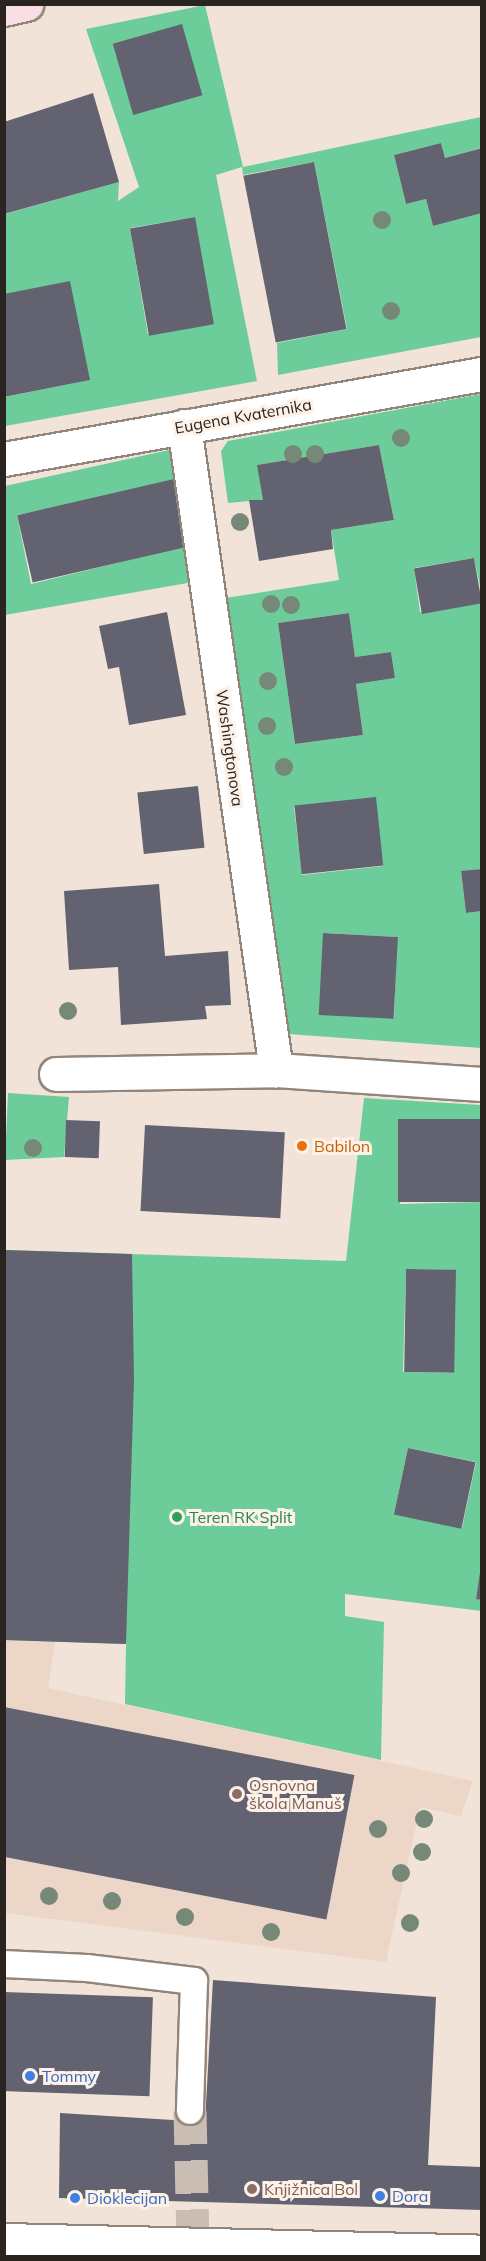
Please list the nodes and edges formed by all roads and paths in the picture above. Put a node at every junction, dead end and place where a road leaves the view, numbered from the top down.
1 (27, 4) edge
2 (4, 9) edge
3 (482, 374) edge
4 (184, 426) junction
5 (4, 459) edge
6 (276, 1070) junction
7 (56, 1074) dead end
8 (482, 1084) edge
9 (4, 1964) edge
10 (190, 2110) tunnel mouth
11 (4, 2240) edge
12 (92, 2249) edge
13 (482, 2252) edge

1 - 2 main road
3 - 4 street, Eugena Kvaternika
4 - 5 street, Eugena Kvaternika
4 - 6 street, Washingtonova
6 - 7 street
6 - 8 street
9 - 10 lane
11 - 12 street
12 - 13 street

